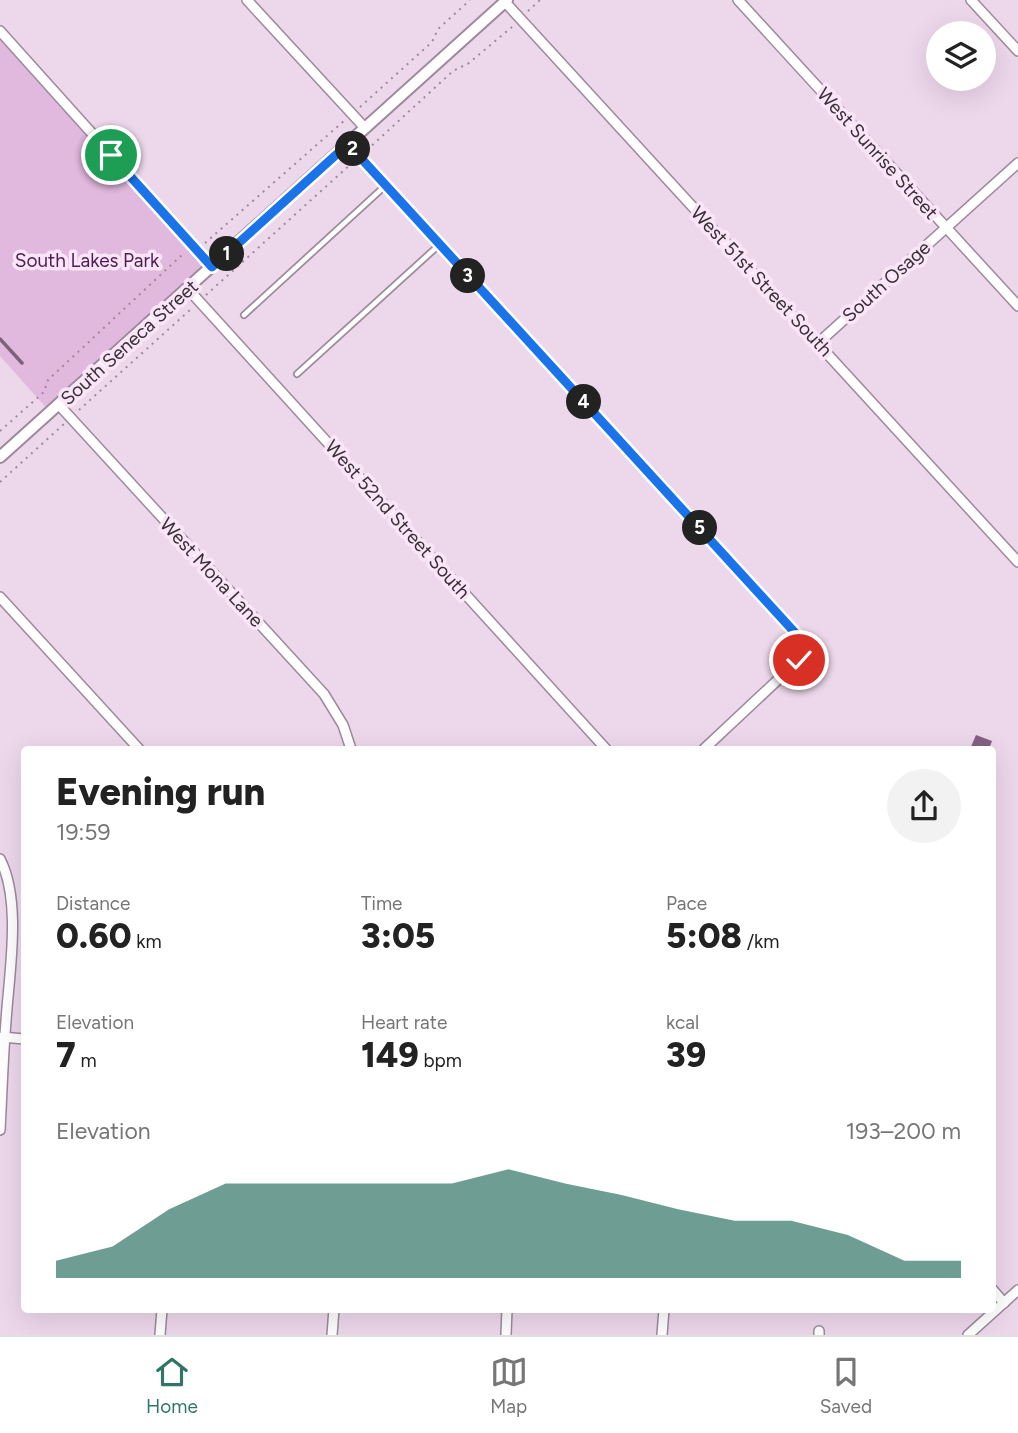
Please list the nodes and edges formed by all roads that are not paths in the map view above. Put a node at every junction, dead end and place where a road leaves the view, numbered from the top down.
1 (247, 0) edge
2 (738, 0) edge
3 (971, 0) edge
4 (506, 1) edge
5 (0, 31) edge
6 (1018, 51) edge
7 (365, 128) junction
8 (348, 144) junction
9 (1018, 163) edge
10 (385, 186) junction
11 (946, 227) junction
12 (440, 245) junction
13 (212, 267) junction
14 (188, 289) junction
15 (1018, 306) edge
16 (244, 315) dead end
17 (818, 343) junction
18 (298, 374) dead end
19 (59, 405) junction
20 (0, 457) edge
21 (1018, 562) edge
22 (0, 597) edge
23 (136, 746) edge
24 (350, 746) edge
25 (603, 746) edge
26 (707, 746) edge
27 (0, 859) edge
28 (2, 1037) edge
29 (21, 1039) edge
30 (0, 1130) edge
31 (1018, 1290) edge
32 (996, 1294) edge
33 (1004, 1303) junction
34 (996, 1310) edge
35 (162, 1313) edge
36 (334, 1313) edge
37 (507, 1313) edge
38 (664, 1313) edge
39 (993, 1313) edge
40 (160, 1335) edge
41 (332, 1335) edge
42 (506, 1335) edge
43 (662, 1335) edge
44 (968, 1335) edge

1 - 7 street
2 - 11 street, West Sunrise Street
3 - 6 street
4 - 7 street, South Seneca Street
4 - 17 street, West 51st Street South
5 - 13 street
7 - 8 street, South Seneca Street
8 - 10 street
8 - 13 street, South Seneca Street
9 - 11 street, South Osage
10 - 12 street
10 - 16 lane
11 - 15 street, West Sunrise Street
11 - 17 street, South Osage
12 - 18 lane
12 - 26 street
13 - 14 street, South Seneca Street
14 - 19 street, South Seneca Street
14 - 25 street, West 52nd Street South
17 - 21 street, West 51st Street South
19 - 20 street, South Seneca Street
19 - 24 street, West Mona Lane
22 - 23 street
27 - 28 street
28 - 29 street
28 - 30 street
31 - 33 street
32 - 33 street
33 - 34 street
35 - 40 street
36 - 41 street
37 - 42 street
38 - 43 street
39 - 44 street

